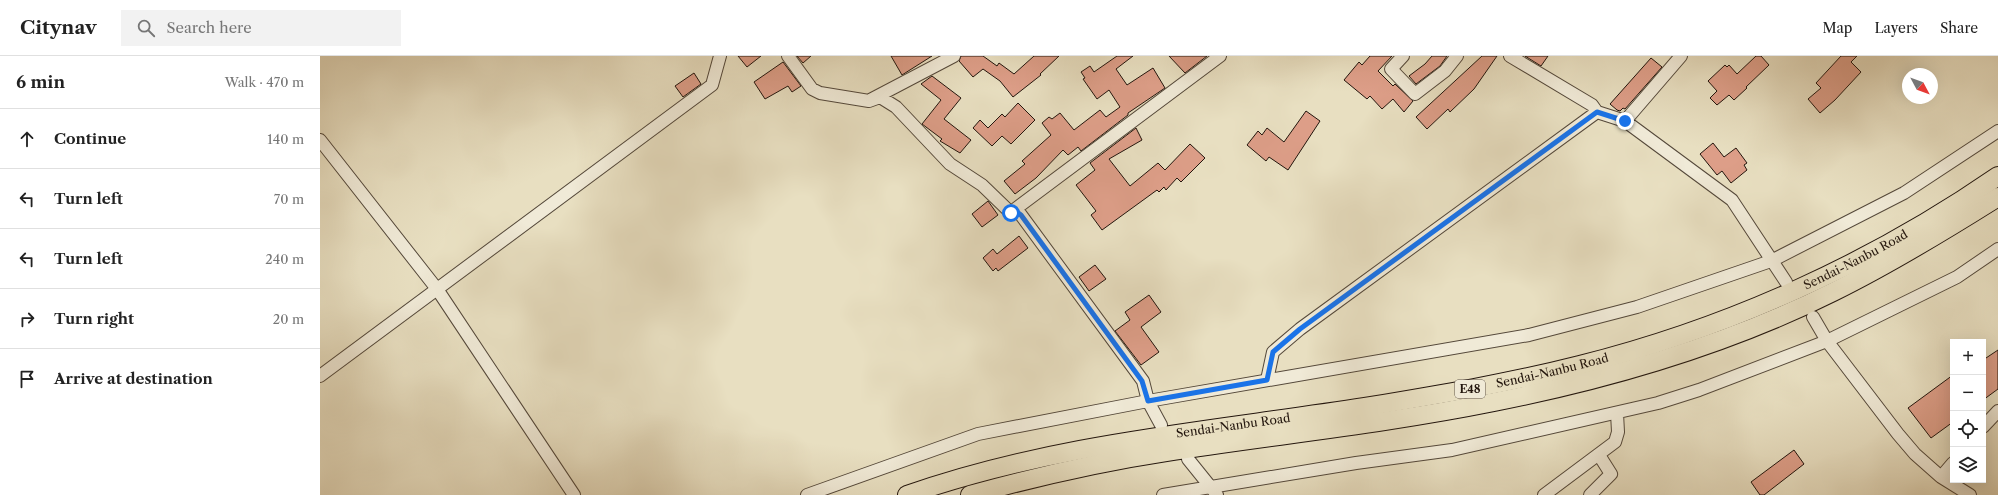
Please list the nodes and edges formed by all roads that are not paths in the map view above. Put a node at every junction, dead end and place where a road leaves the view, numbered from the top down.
1 (720, 56) edge
2 (788, 56) edge
3 (954, 56) edge
4 (1220, 56) edge
5 (1403, 56) edge
6 (1457, 56) edge
7 (1510, 56) edge
8 (1681, 56) edge
9 (869, 101) junction
10 (1597, 112) junction
11 (1625, 121) junction
12 (1998, 131) edge
13 (320, 140) edge
14 (1998, 176) edge
15 (1998, 197) edge
16 (1014, 210) junction
17 (1998, 249) edge
18 (1771, 261) junction
19 (1786, 282) dead end
20 (437, 289) junction
21 (1813, 317) dead end
22 (1827, 341) junction
23 (320, 376) edge
24 (1267, 380) junction
25 (1148, 401) junction
26 (1998, 411) edge
27 (1617, 413) junction
28 (1986, 423) edge
29 (1161, 425) dead end
30 (1598, 455) junction
31 (1188, 459) dead end
32 (1950, 467) edge
33 (1942, 477) junction
34 (1213, 491) edge
35 (574, 495) edge
36 (807, 495) edge
37 (907, 495) edge
38 (970, 495) edge
39 (1163, 495) edge
40 (1544, 495) edge
41 (1590, 495) edge
42 (1970, 495) edge

1 - 20 street
2 - 9 street
3 - 9 street
4 - 16 street
5 - 6 street
7 - 10 street
8 - 11 street
9 - 16 street
10 - 11 street
10 - 24 street
11 - 18 street
12 - 18 street
13 - 20 street
14 - 37 highway, Sendai-Nanbu Road / E48
15 - 38 highway, Sendai-Nanbu Road / E48
16 - 25 street
17 - 22 street
18 - 19 street
18 - 24 street
20 - 23 street
20 - 35 street
21 - 22 street
22 - 27 street
22 - 33 street
24 - 25 street
25 - 29 street
25 - 36 street
26 - 28 street
27 - 30 street
27 - 34 street
30 - 40 street
30 - 41 street
31 - 34 street
32 - 33 street
33 - 42 street
34 - 39 street

